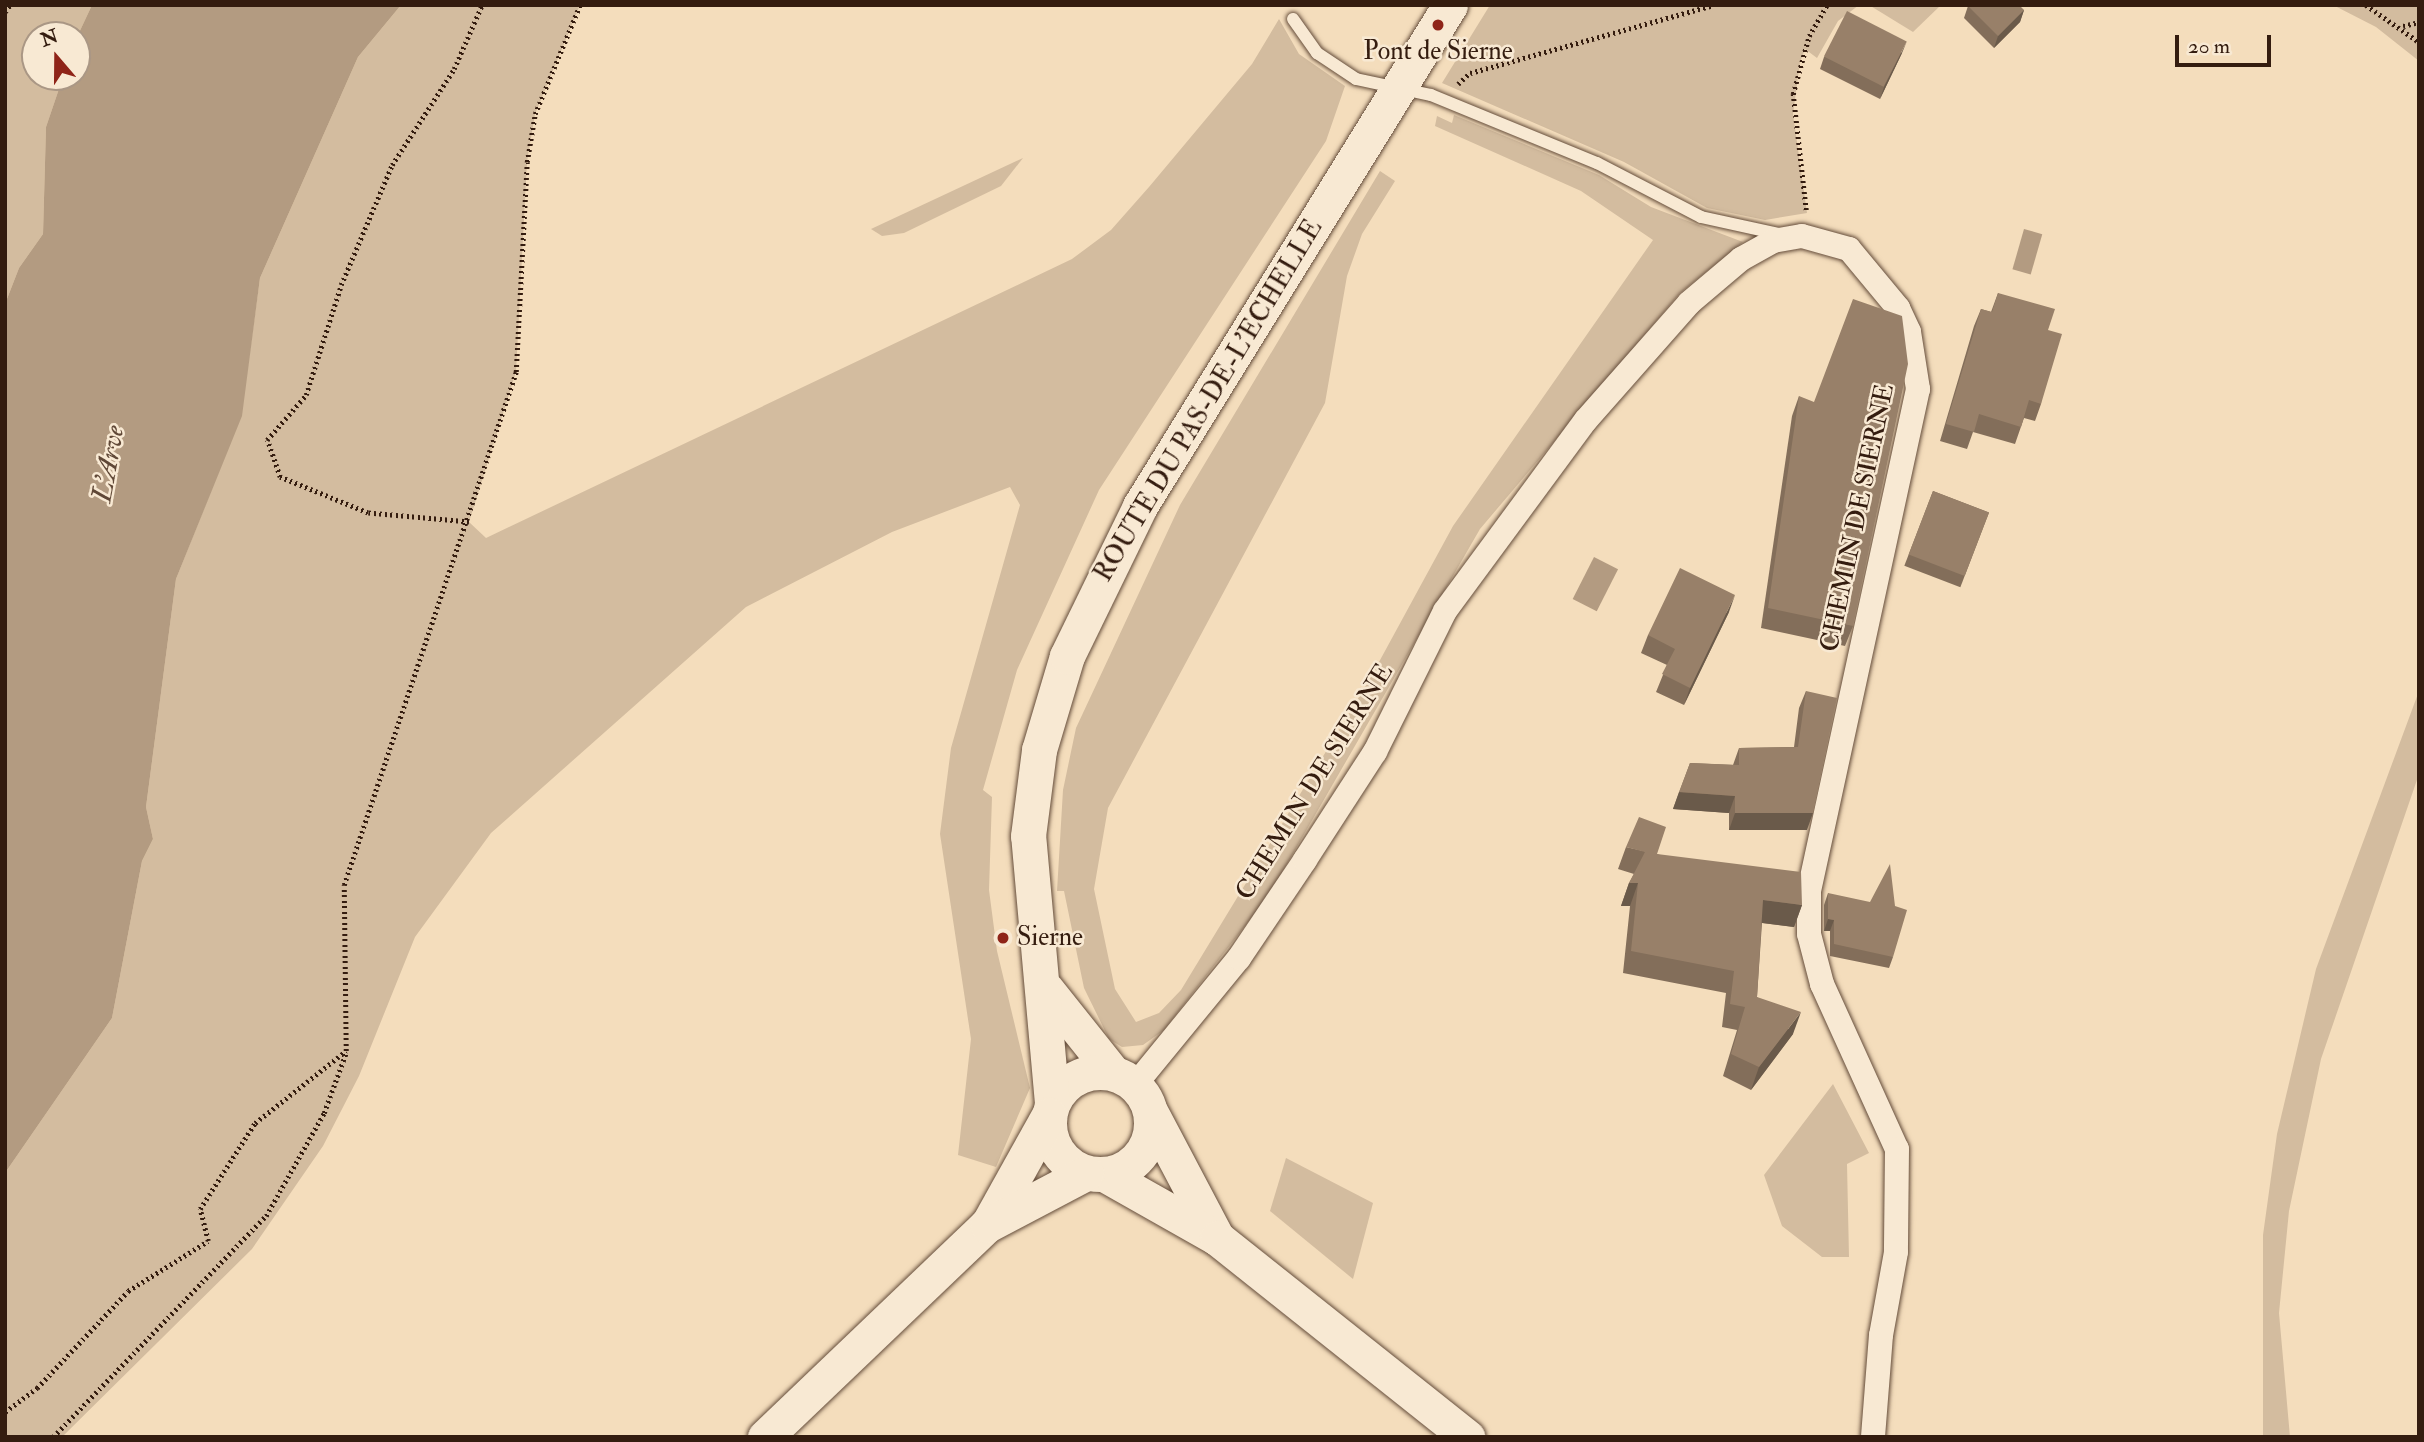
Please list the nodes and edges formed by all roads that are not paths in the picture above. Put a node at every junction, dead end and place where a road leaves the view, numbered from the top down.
1 (1450, 5) edge
2 (1293, 19) dead end
3 (1400, 89) junction
4 (1805, 225) junction
5 (1046, 989) junction
6 (1133, 1090) junction
7 (1051, 1109) junction
8 (1095, 1173) junction
9 (988, 1225) junction
10 (1217, 1238) junction
11 (765, 1437) edge
12 (1467, 1437) edge
13 (1874, 1437) edge

1 - 3 main road, ROUTE DU PAS-DE-L'ECHELLE
2 - 3 lane
3 - 4 lane
3 - 5 main road, ROUTE DU PAS-DE-L'ECHELLE
4 - 6 street, CHEMIN DE SIERNE
4 - 13 street, CHEMIN DE SIERNE
5 - 6 main road, ROUTE DU PAS-DE-L'ECHELLE
5 - 7 main road, ROUTE DU PAS-DE-L'ECHELLE
6 - 7 main road
6 - 8 main road
6 - 10 main road, ROUTE DU PAS-DE-L'ECHELLE
7 - 8 main road
7 - 9 main road
8 - 9 main road
8 - 10 main road, ROUTE DU PAS-DE-L'ECHELLE
9 - 11 main road
10 - 12 main road, ROUTE DU PAS-DE-L'ECHELLE

